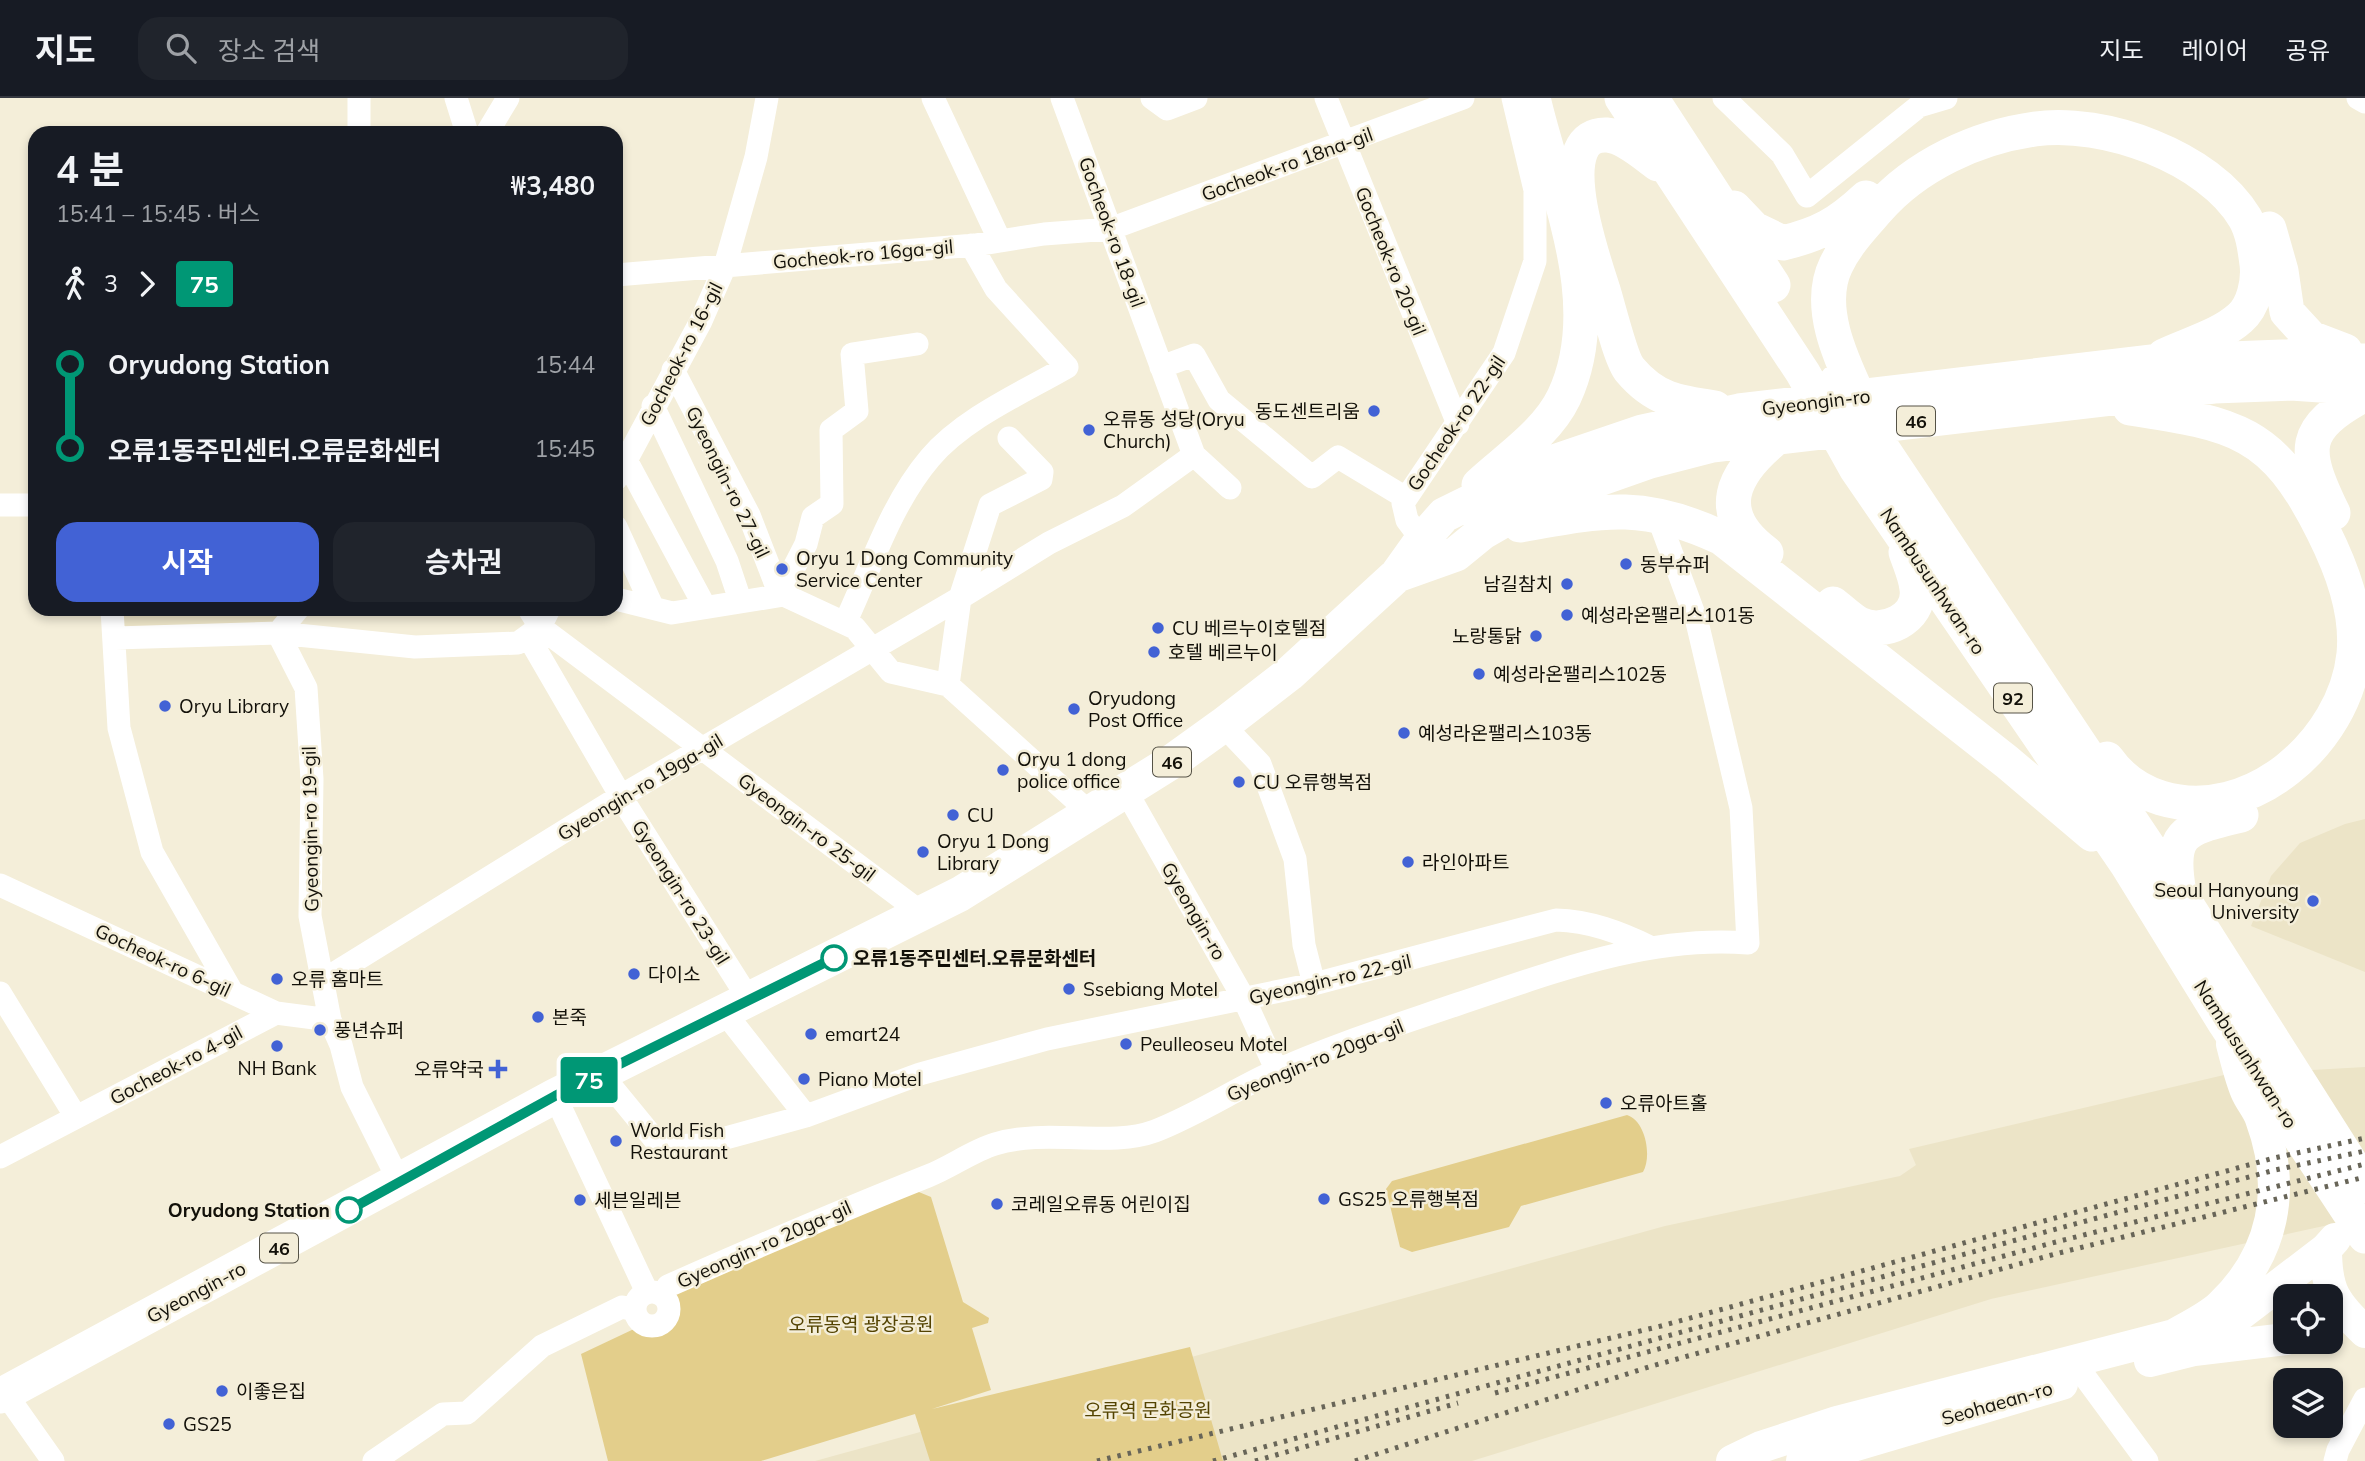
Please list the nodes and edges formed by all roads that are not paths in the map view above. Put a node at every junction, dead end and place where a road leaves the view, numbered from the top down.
1 (359, 98) edge
2 (456, 98) edge
3 (508, 98) edge
4 (767, 98) edge
5 (933, 98) edge
6 (1062, 98) edge
7 (1152, 98) edge
8 (1196, 98) edge
9 (1326, 98) edge
10 (1464, 98) edge
11 (1513, 98) edge
12 (1533, 98) edge
13 (1622, 98) edge
14 (1651, 98) edge
15 (1724, 98) edge
16 (1946, 98) edge
17 (2358, 98) edge
18 (2365, 102) edge
19 (359, 126) edge
20 (465, 126) edge
21 (491, 126) edge
22 (1342, 143) junction
23 (1679, 163) junction
24 (1111, 229) junction
25 (1000, 241) junction
26 (971, 245) junction
27 (725, 266) junction
28 (623, 274) edge
29 (917, 344) dead end
30 (2365, 360) edge
31 (2152, 362) junction
32 (1161, 367) junction
33 (673, 370) junction
34 (1828, 374) junction
35 (2365, 388) edge
36 (2365, 394) edge
37 (2085, 401) junction
38 (653, 406) junction
39 (1739, 411) junction
40 (1458, 424) junction
41 (1009, 438) dead end
42 (1776, 438) junction
43 (1194, 455) junction
44 (1869, 457) junction
45 (623, 465) edge
46 (623, 472) edge
47 (1230, 488) dead end
48 (1406, 498) junction
49 (0, 505) edge
50 (28, 505) edge
51 (1657, 514) junction
52 (1433, 528) junction
53 (1483, 532) junction
54 (1900, 532) junction
55 (623, 542) edge
56 (1397, 575) junction
57 (780, 595) junction
58 (960, 598) junction
59 (740, 600) junction
60 (623, 601) edge
61 (2365, 601) edge
62 (705, 607) junction
63 (653, 608) junction
64 (113, 616) edge
65 (292, 616) edge
66 (537, 621) edge
67 (845, 623) junction
68 (278, 633) junction
69 (115, 638) junction
70 (872, 650) junction
71 (2365, 673) edge
72 (2036, 680) junction
73 (948, 685) junction
74 (1223, 725) junction
75 (702, 749) junction
76 (1126, 791) junction
77 (621, 796) junction
78 (1090, 813) junction
79 (2127, 864) junction
80 (0, 885) edge
81 (2164, 897) junction
82 (923, 914) junction
83 (1650, 947) junction
84 (322, 981) junction
85 (1314, 985) junction
86 (232, 992) junction
87 (0, 993) edge
88 (1244, 999) junction
89 (737, 1007) junction
90 (276, 1013) junction
91 (330, 1020) junction
92 (2225, 1023) junction
93 (1277, 1071) junction
94 (601, 1074) junction
95 (555, 1096) junction
96 (806, 1116) junction
97 (75, 1117) junction
98 (0, 1157) edge
99 (400, 1183) junction
100 (2365, 1186) edge
101 (2365, 1220) edge
102 (2365, 1236) edge
103 (2326, 1249) junction
104 (2299, 1284) edge
105 (649, 1300) junction
106 (2273, 1302) edge
107 (2365, 1332) edge
108 (2343, 1337) edge
109 (2273, 1341) edge
110 (2365, 1342) edge
111 (2194, 1350) junction
112 (2085, 1377) junction
113 (3, 1395) edge
114 (2365, 1398) edge
115 (53, 1461) edge
116 (374, 1461) edge
117 (1732, 1461) edge
118 (1802, 1461) edge
119 (2147, 1461) edge
120 (2335, 1461) edge

1 - 19 street
2 - 20 street
3 - 21 street
4 - 27 street, Gocheok-ro 16-gil
5 - 25 street
6 - 24 street, Gocheok-ro 18-gil
7 - 8 street
9 - 22 street, Gocheok-ro 20-gil
10 - 22 street, Gocheok-ro 18na-gil
11 - 40 street, Gocheok-ro 22-gil
12 - 52 main road
13 - 23 main road, Nambusunhwan-ro / 92
14 - 23 main road, Nambusunhwan-ro / 92
15 - 16 street
17 - 18 street
22 - 24 street, Gocheok-ro 18na-gil
22 - 40 street, Gocheok-ro 20-gil
23 - 30 main road
23 - 34 main road, Nambusunhwan-ro / 92
23 - 39 main road
24 - 25 street, Gocheok-ro 16ga-gil
24 - 32 street, Gocheok-ro 18-gil
25 - 26 street, Gocheok-ro 16ga-gil
26 - 27 street, Gocheok-ro 16ga-gil
26 - 67 street
27 - 28 street, Gocheok-ro 16-gil
27 - 33 street, Gocheok-ro 16-gil
29 - 57 street, Gyeongin-ro 27-gil
30 - 31 main road, Gyeongin-ro / 46
31 - 34 main road
31 - 39 main road, Gyeongin-ro / 46
32 - 43 street, Gocheok-ro 18-gil
32 - 48 street
33 - 38 street, Gocheok-ro 16-gil
33 - 57 street, Gyeongin-ro 27-gil
34 - 44 main road, Nambusunhwan-ro / 92
35 - 37 main road, Gyeongin-ro / 46
36 - 61 main road
37 - 42 main road, Gyeongin-ro / 46
37 - 72 main road
38 - 45 street, Gocheok-ro 16-gil
38 - 59 street, Gyeongin-ro 27-gil
39 - 52 main road, Gyeongin-ro / 46
40 - 48 street, Gocheok-ro 22-gil
41 - 58 street
42 - 53 main road, Gyeongin-ro / 46
42 - 54 main road
43 - 47 street, Gocheok-ro 18-gil
43 - 58 street
44 - 54 main road, Nambusunhwan-ro / 92
44 - 72 main road, Nambusunhwan-ro / 92
46 - 62 street
48 - 52 street, Gocheok-ro 22-gil
49 - 50 street
51 - 53 main road
51 - 79 main road
51 - 83 street, Gyeongin-ro 20ga-gil
52 - 56 main road, Gyeongin-ro / 46
53 - 56 main road, Gyeongin-ro / 46
54 - 79 main road, Nambusunhwan-ro / 92
55 - 63 street
56 - 74 main road, Gyeongin-ro / 46
57 - 59 street
57 - 67 street
58 - 70 street, Gyeongin-ro 19ga-gil
58 - 73 street
59 - 62 street
60 - 63 street
62 - 63 street
64 - 69 street
65 - 68 street
66 - 68 street
66 - 75 street, Gyeongin-ro 25-gil
66 - 77 street, Gyeongin-ro 23-gil
67 - 70 street
68 - 69 street
68 - 84 street, Gyeongin-ro 19-gil
69 - 86 street
70 - 73 street
70 - 75 street, Gyeongin-ro 19ga-gil
71 - 81 main road
72 - 81 main road, Nambusunhwan-ro / 92
73 - 78 street
74 - 76 main road, Gyeongin-ro / 46
74 - 85 street
75 - 77 street, Gyeongin-ro 19ga-gil
75 - 82 street, Gyeongin-ro 25-gil
76 - 78 main road, Gyeongin-ro / 46
76 - 88 street, Gyeongin-ro
77 - 84 street, Gyeongin-ro 19ga-gil
77 - 89 street, Gyeongin-ro 23-gil
78 - 82 main road, Gyeongin-ro / 46
79 - 81 main road, Nambusunhwan-ro / 92
80 - 86 street, Gocheok-ro 6-gil
81 - 92 main road, Nambusunhwan-ro / 92
81 - 100 main road, Nambusunhwan-ro / 92
82 - 89 main road, Gyeongin-ro / 46
83 - 85 street, Gyeongin-ro 22-gil
83 - 93 street, Gyeongin-ro 20ga-gil
84 - 91 street, Gyeongin-ro 19-gil
85 - 88 street, Gyeongin-ro 22-gil
86 - 90 street, Gocheok-ro 6-gil
87 - 97 street
88 - 93 street, Gyeongin-ro
88 - 96 street, Gyeongin-ro 22-gil
89 - 94 main road, Gyeongin-ro / 46
89 - 96 street
90 - 91 street, Gocheok-ro 6-gil
90 - 97 street, Gocheok-ro 4-gil
91 - 99 street, Gyeongin-ro 19-gil
92 - 102 main road, Nambusunhwan-ro / 92
92 - 117 main road
93 - 105 street, Gyeongin-ro 20ga-gil
94 - 95 main road, Gyeongin-ro / 46
94 - 96 street, Gyeongin-ro 22-gil
95 - 99 main road, Gyeongin-ro / 46
95 - 105 street
97 - 98 street, Gocheok-ro 4-gil
99 - 113 main road, Gyeongin-ro / 46
101 - 103 main road
103 - 104 main road
103 - 107 main road
105 - 116 street
106 - 111 main road
108 - 110 main road
109 - 111 main road, Seohaean-ro
111 - 112 main road, Seohaean-ro
112 - 118 main road, Seohaean-ro
112 - 119 street
113 - 115 street, Gyeongin-ro
114 - 120 street

